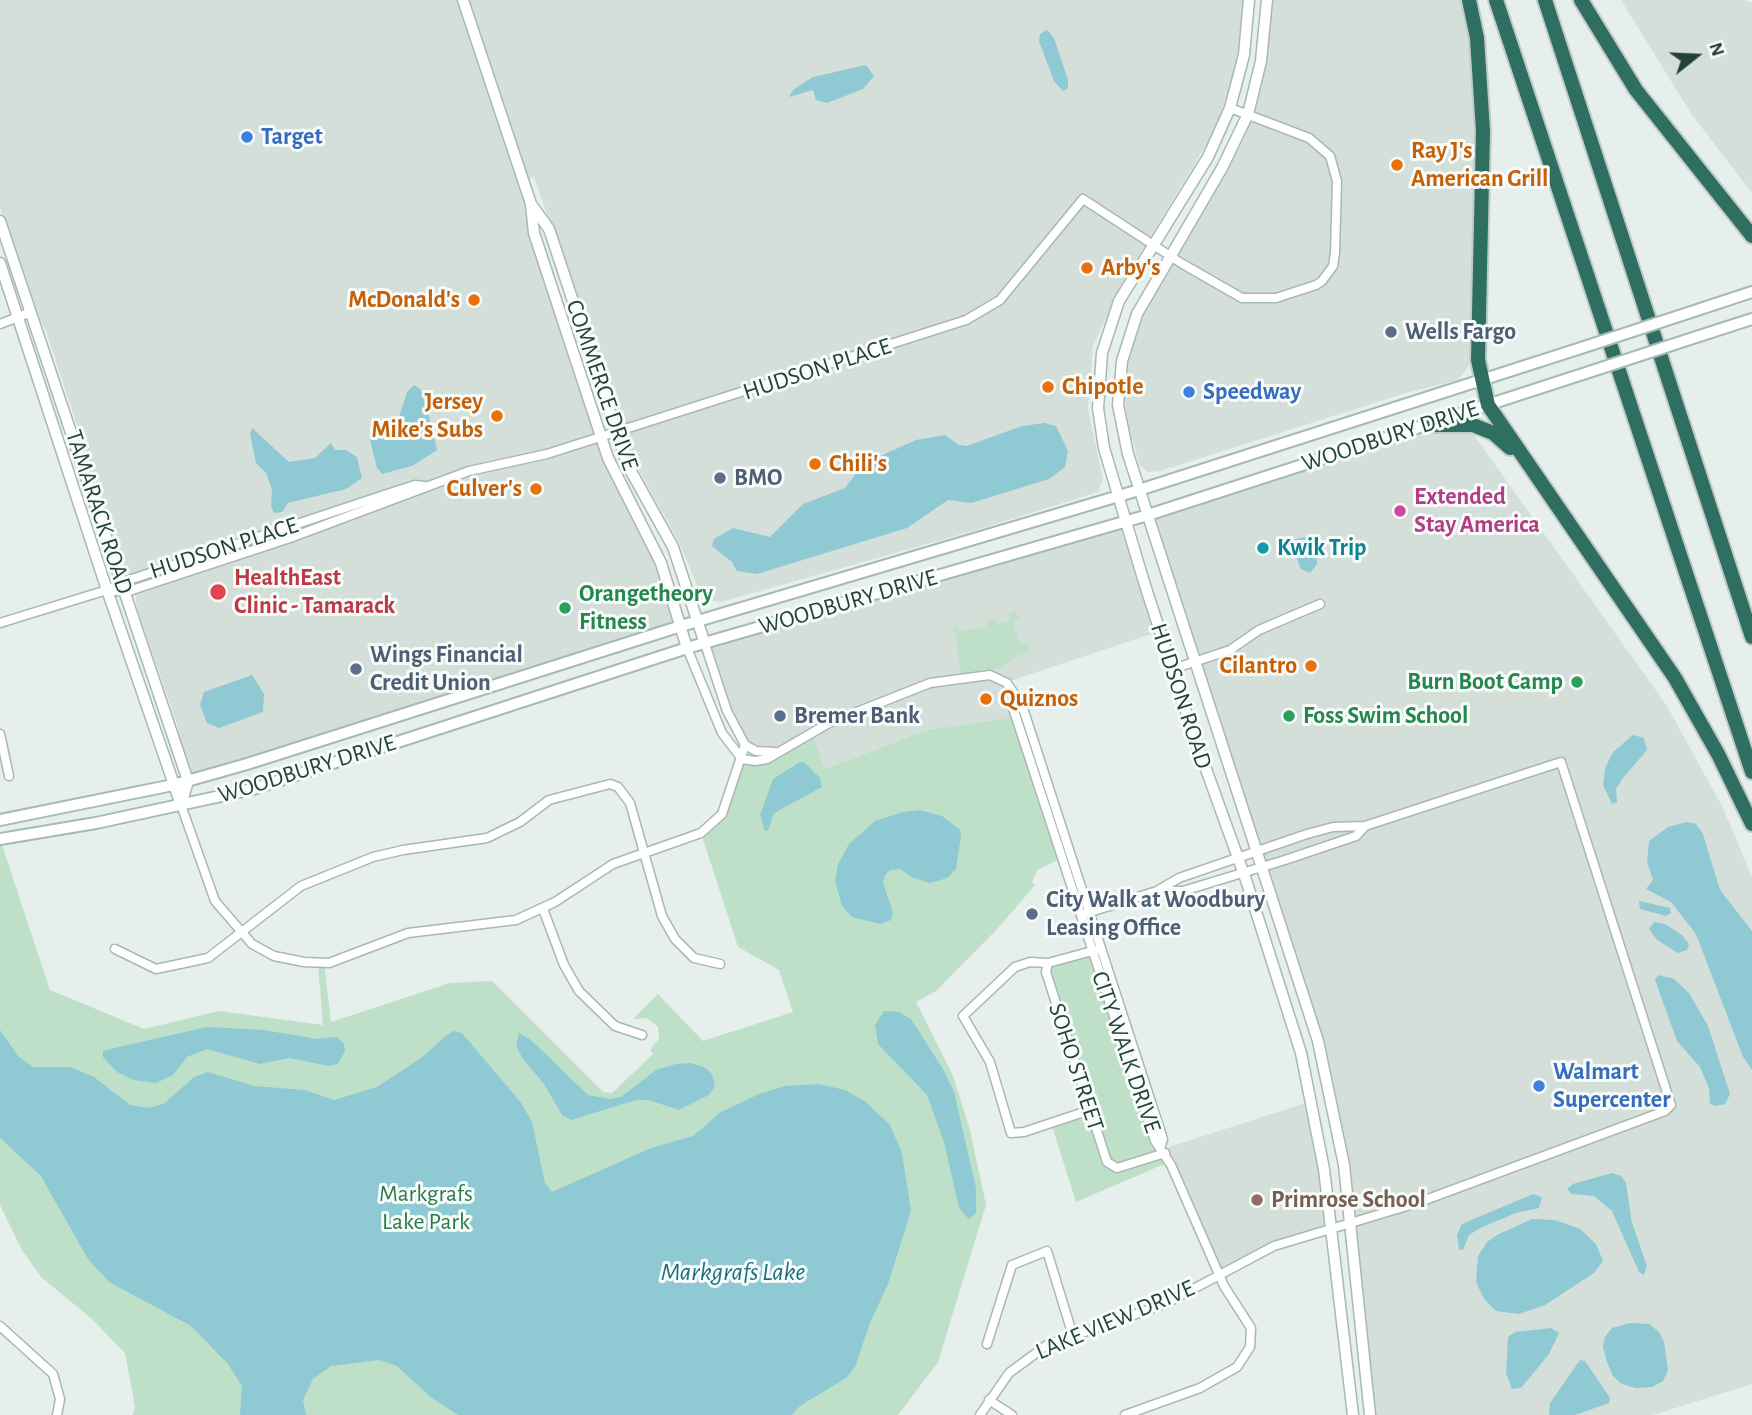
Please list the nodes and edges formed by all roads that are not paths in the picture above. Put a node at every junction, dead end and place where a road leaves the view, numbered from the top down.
1 (463, 0) edge
2 (1249, 0) edge
3 (1267, 0) edge
4 (1469, 0) edge
5 (1496, 0) edge
6 (1545, 0) edge
7 (1581, 0) edge
8 (1230, 108) junction
9 (1248, 114) junction
10 (531, 204) junction
11 (0, 221) edge
12 (1752, 236) edge
13 (1153, 245) junction
14 (1170, 257) junction
15 (0, 263) edge
16 (1752, 292) edge
17 (31, 312) junction
18 (17, 317) junction
19 (1752, 319) edge
20 (0, 324) edge
21 (1482, 380) junction
22 (1488, 405) junction
23 (1428, 425) junction
24 (616, 431) junction
25 (600, 437) junction
26 (1139, 490) junction
27 (1118, 496) junction
28 (1551, 497) junction
29 (1147, 515) junction
30 (1126, 522) junction
31 (125, 587) junction
32 (107, 590) junction
33 (1320, 604) dead end
34 (699, 621) junction
35 (0, 623) edge
36 (681, 626) junction
37 (1752, 637) edge
38 (705, 644) junction
39 (687, 648) junction
40 (1195, 662) junction
41 (1172, 669) junction
42 (0, 734) edge
43 (745, 745) junction
44 (777, 752) junction
45 (742, 759) junction
46 (1752, 772) edge
47 (9, 776) dead end
48 (188, 781) junction
49 (173, 785) junction
50 (181, 804) junction
51 (0, 820) edge
52 (1752, 824) edge
53 (1365, 826) junction
54 (0, 839) edge
55 (1257, 851) junction
56 (647, 853) junction
57 (1238, 858) junction
58 (1263, 867) junction
59 (1243, 872) junction
60 (1157, 891) junction
61 (543, 909) junction
62 (1085, 914) junction
63 (242, 934) junction
64 (115, 948) dead end
65 (1096, 950) junction
66 (1048, 963) junction
67 (720, 964) dead end
68 (642, 1035) dead end
69 (1090, 1110) junction
70 (1163, 1150) junction
71 (1350, 1223) junction
72 (1331, 1229) junction
73 (1220, 1273) junction
74 (0, 1326) edge
75 (1073, 1336) junction
76 (987, 1344) dead end
77 (989, 1400) junction
78 (57, 1415) edge
79 (980, 1415) edge
80 (1012, 1415) edge
81 (1125, 1415) edge
82 (1353, 1415) edge
83 (1370, 1415) edge

1 - 10 street, COMMERCE DRIVE
2 - 8 street, HUDSON ROAD
3 - 9 street, HUDSON ROAD
4 - 21 highway
5 - 46 highway
6 - 37 highway
7 - 12 highway
8 - 9 street
8 - 13 street, HUDSON ROAD
9 - 14 street, HUDSON ROAD
9 - 14 street
10 - 24 street, COMMERCE DRIVE
10 - 25 street, COMMERCE DRIVE
11 - 17 street, TAMARACK ROAD
13 - 14 street
13 - 24 street, HUDSON PLACE
13 - 27 street, HUDSON ROAD
14 - 26 street, HUDSON ROAD
15 - 18 street, TAMARACK ROAD
16 - 21 main road, WOODBURY DRIVE, bridge
17 - 18 street
17 - 31 street, TAMARACK ROAD
18 - 20 street
18 - 32 street, TAMARACK ROAD
19 - 22 main road, WOODBURY DRIVE, bridge
21 - 22 highway
21 - 26 main road, WOODBURY DRIVE
22 - 23 main road, WOODBURY DRIVE
22 - 28 highway
23 - 28 highway
23 - 29 main road, WOODBURY DRIVE
24 - 25 street, HUDSON PLACE
24 - 34 street, COMMERCE DRIVE
25 - 31 street, HUDSON PLACE
25 - 36 street, COMMERCE DRIVE
26 - 27 main road, WOODBURY DRIVE
26 - 29 street, HUDSON ROAD
27 - 30 street, HUDSON ROAD
27 - 34 main road, WOODBURY DRIVE
28 - 52 highway
29 - 30 main road, WOODBURY DRIVE
29 - 40 street, HUDSON ROAD
30 - 38 main road, WOODBURY DRIVE
30 - 41 street, HUDSON ROAD
31 - 32 street, HUDSON PLACE
31 - 48 street, TAMARACK ROAD
32 - 35 street, HUDSON PLACE
32 - 49 street, TAMARACK ROAD
33 - 40 street
34 - 36 main road, WOODBURY DRIVE
34 - 38 street, COMMERCE DRIVE
36 - 39 street, COMMERCE DRIVE
36 - 48 main road, WOODBURY DRIVE
38 - 39 main road, WOODBURY DRIVE
38 - 43 street
39 - 45 street
39 - 50 main road, WOODBURY DRIVE
40 - 41 street
40 - 55 street, HUDSON ROAD
41 - 57 street, HUDSON ROAD
42 - 47 street
43 - 44 street
43 - 45 street
44 - 45 street, CITY WALK DRIVE
44 - 62 street, CITY WALK DRIVE
45 - 56 street
48 - 49 main road, WOODBURY DRIVE
48 - 50 street
49 - 50 street, TAMARACK ROAD
49 - 51 main road, WOODBURY DRIVE
50 - 54 main road, WOODBURY DRIVE
50 - 63 street
53 - 55 street
53 - 58 street
53 - 71 street, LAKE VIEW DRIVE
55 - 57 street
55 - 58 street, HUDSON ROAD
56 - 61 street
56 - 63 street
56 - 67 street
57 - 59 street, HUDSON ROAD
57 - 60 street
58 - 59 street
58 - 71 street, HUDSON ROAD
59 - 60 street
59 - 72 street, HUDSON ROAD
60 - 62 street
61 - 63 street
61 - 68 street
62 - 65 street, CITY WALK DRIVE
63 - 64 street
65 - 66 street
65 - 70 street, CITY WALK DRIVE
66 - 69 street, SOHO STREET
66 - 69 street
69 - 70 street, SOHO STREET
70 - 73 street, CITY WALK DRIVE
71 - 72 street, LAKE VIEW DRIVE
71 - 83 street, HUDSON ROAD
72 - 73 street, LAKE VIEW DRIVE
72 - 82 street, HUDSON ROAD
73 - 75 street, LAKE VIEW DRIVE
73 - 81 street, CITY WALK DRIVE
74 - 78 street
75 - 76 street
75 - 77 street, LAKE VIEW DRIVE
77 - 79 street, LAKE VIEW DRIVE
77 - 80 street

